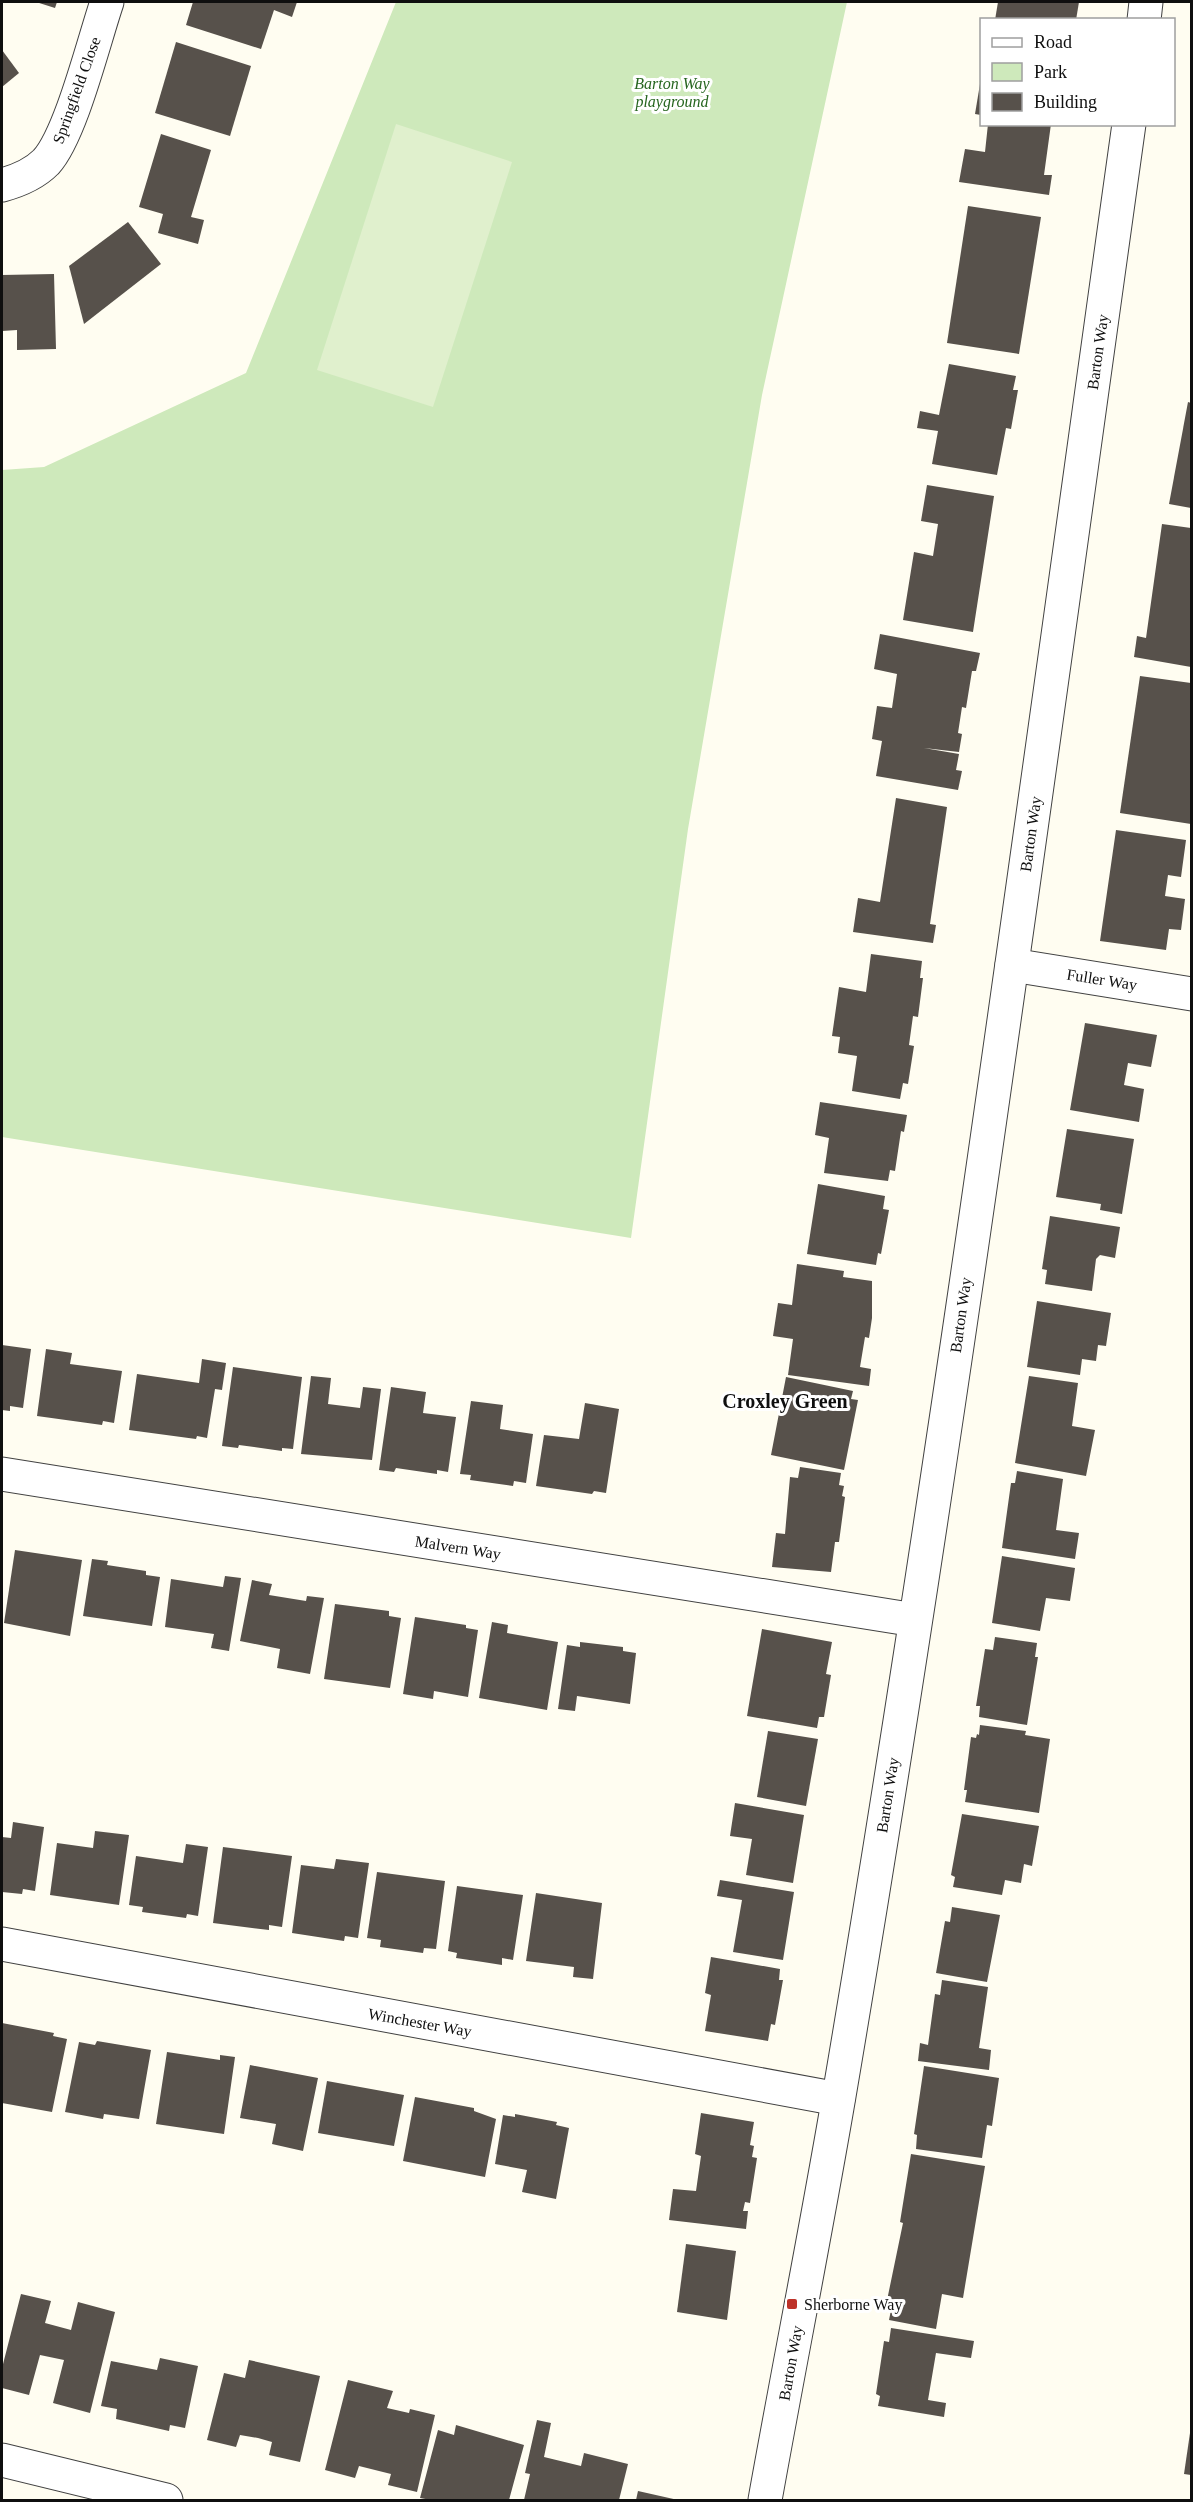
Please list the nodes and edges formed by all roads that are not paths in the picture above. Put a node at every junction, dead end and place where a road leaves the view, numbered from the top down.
1 (107, 2) edge
2 (1146, 2) edge
3 (1144, 18) edge
4 (1129, 126) edge
5 (2, 185) edge
6 (1012, 965) junction
7 (1191, 994) edge
8 (2, 1474) edge
9 (915, 1620) junction
10 (2, 1944) edge
11 (838, 2099) junction
12 (2, 2460) edge
13 (166, 2500) edge
14 (765, 2500) edge

1 - 5 street, Springfield Close
2 - 3 street
4 - 6 street, Barton Way
6 - 7 street, Fuller Way
6 - 9 street, Barton Way
8 - 9 street, Malvern Way
9 - 11 street, Barton Way
10 - 11 street, Winchester Way
11 - 14 street, Barton Way
12 - 13 street

